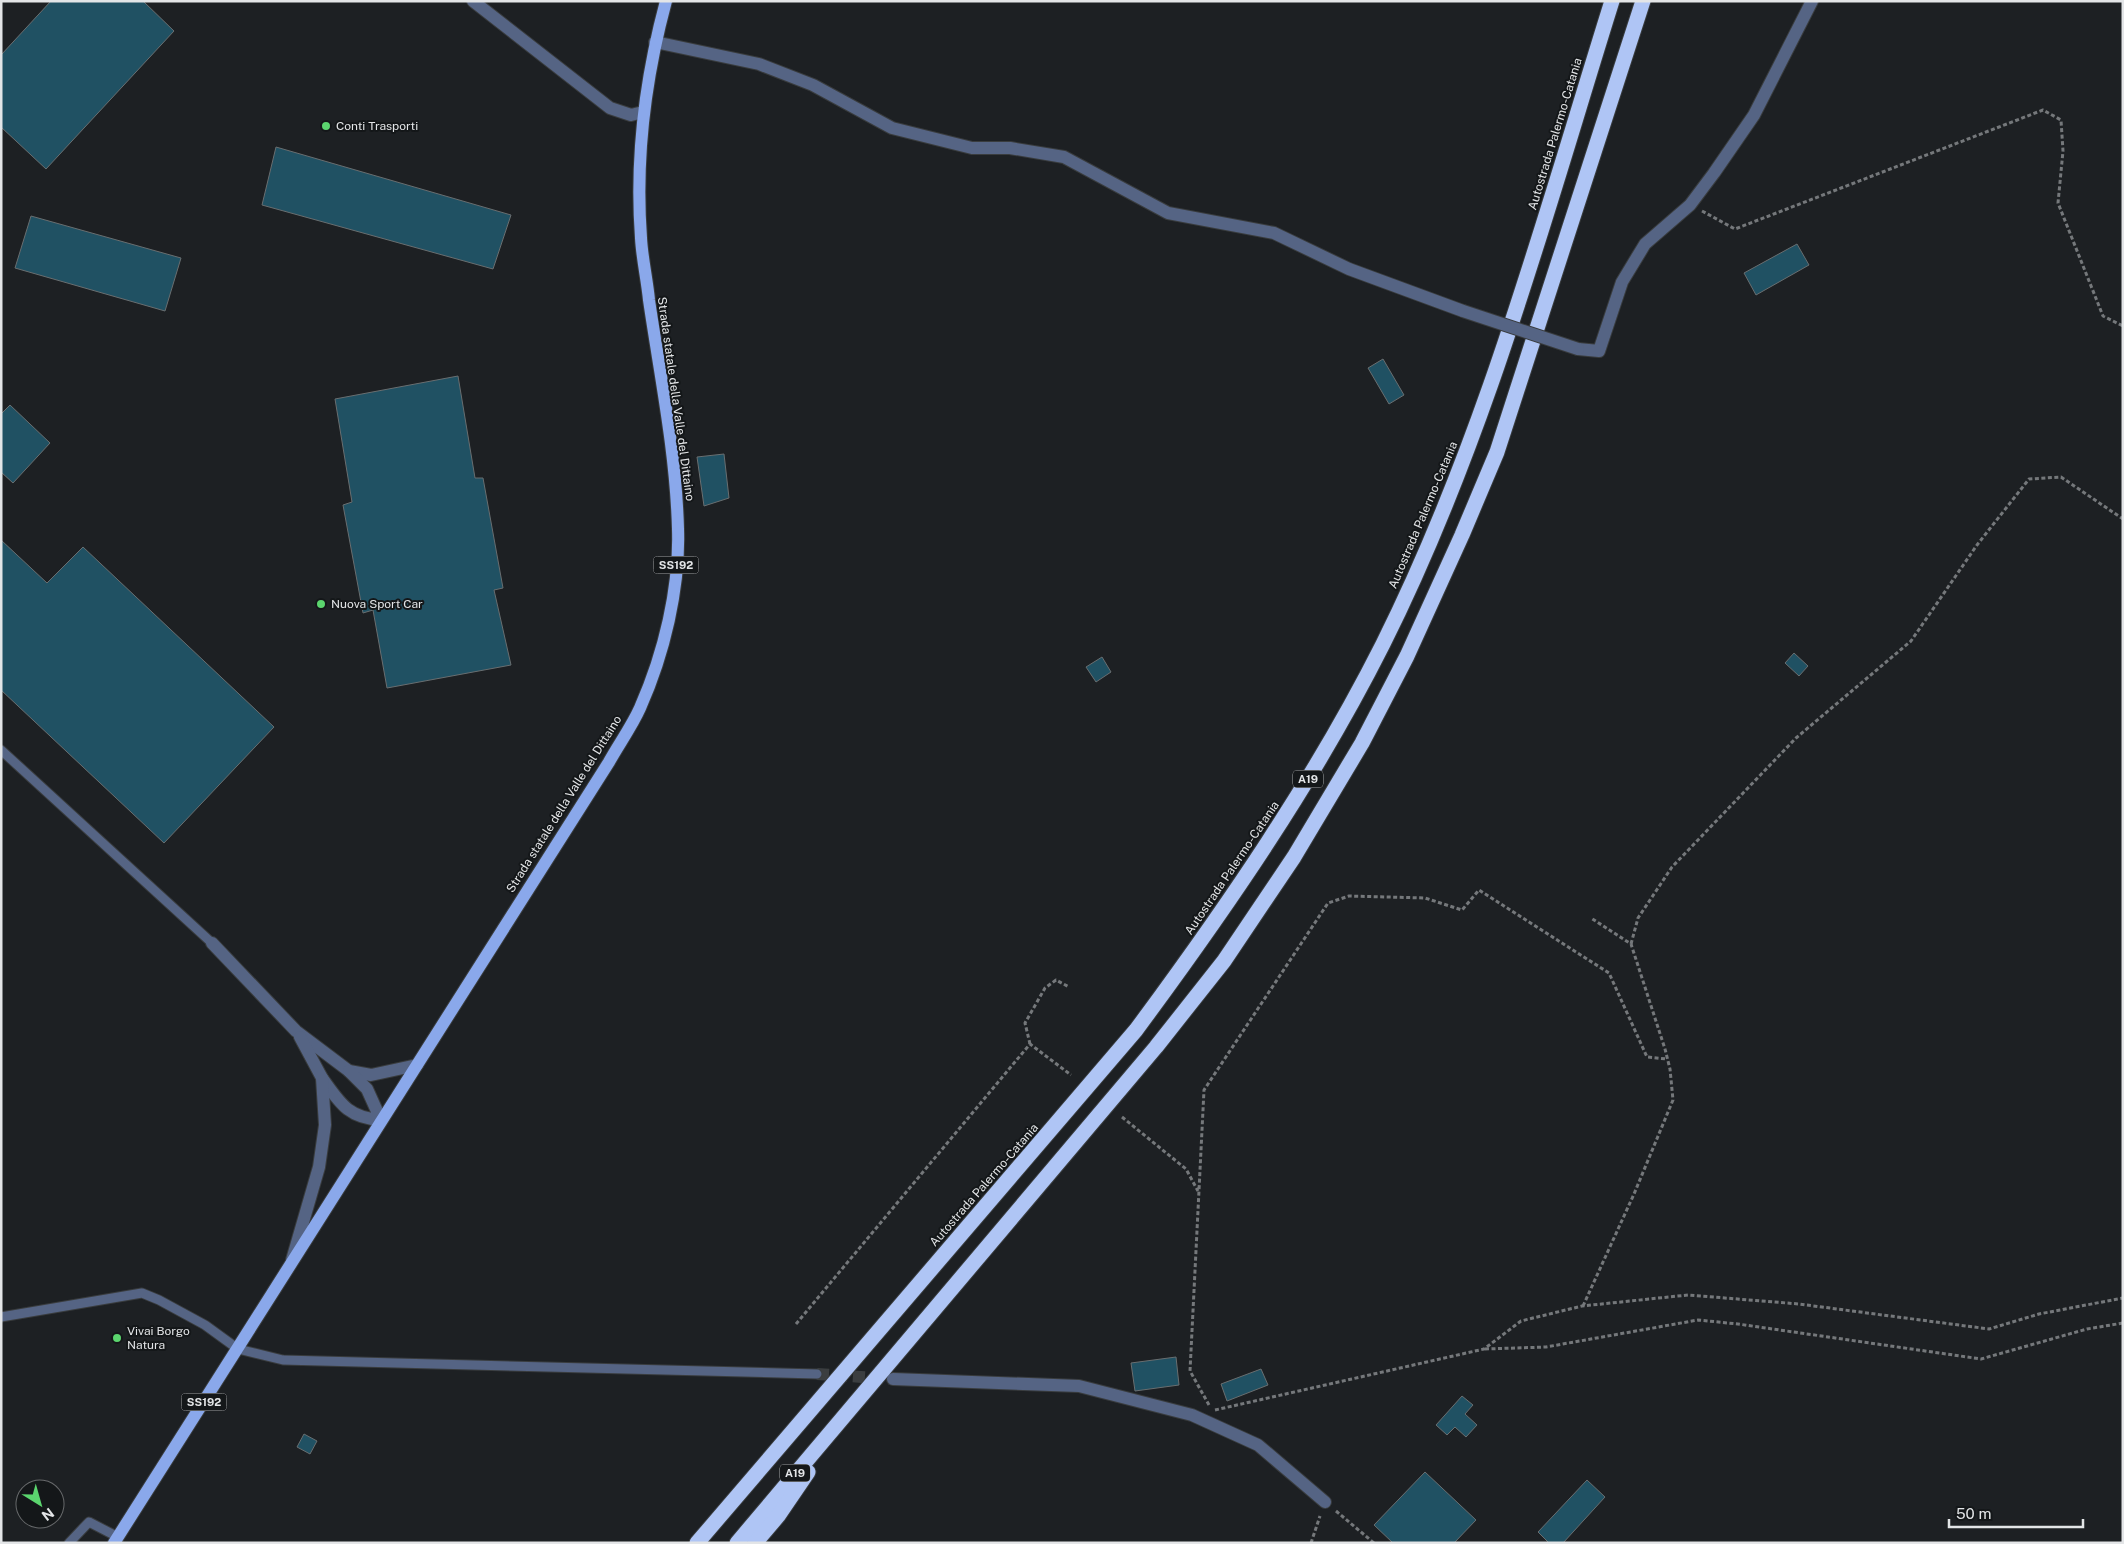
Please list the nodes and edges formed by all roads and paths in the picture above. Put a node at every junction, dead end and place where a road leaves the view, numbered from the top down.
1 (473, 1) edge
2 (666, 1) edge
3 (1612, 1) edge
4 (1643, 1) edge
5 (1812, 1) edge
6 (655, 42) junction
7 (642, 112) junction
8 (1690, 205) junction
9 (2123, 326) edge
10 (2123, 519) edge
11 (1, 750) edge
12 (1591, 918) dead end
13 (212, 943) joint
14 (1631, 944) junction
15 (1069, 987) dead end
16 (296, 1031) junction
17 (1030, 1044) junction
18 (1667, 1059) junction
19 (417, 1064) junction
20 (349, 1071) junction
21 (1071, 1075) dead end
22 (322, 1078) junction
23 (1122, 1117) dead end
24 (381, 1120) junction
25 (1199, 1192) junction
26 (292, 1260) junction
27 (2123, 1298) edge
28 (1582, 1306) junction
29 (1, 1317) edge
30 (2123, 1323) edge
31 (796, 1324) dead end
32 (238, 1348) junction
33 (1484, 1349) junction
34 (817, 1374) tunnel mouth
35 (893, 1379) tunnel mouth
36 (854, 1404) junction
37 (1325, 1502) junction
38 (116, 1540) edge
39 (69, 1543) edge
40 (697, 1543) edge
41 (737, 1543) edge
42 (755, 1543) edge
43 (1312, 1543) edge
44 (1374, 1543) edge

1 - 7 street
2 - 6 main road, Strada statale della Valle del Dittaino / SS192
3 - 40 highway, Autostrada Palermo-Catania / A19
4 - 36 highway, A19
5 - 8 street
6 - 7 main road, Strada statale della Valle del Dittaino / SS192
6 - 8 street, bridge
7 - 19 main road, Strada statale della Valle del Dittaino / SS192
8 - 9 path
10 - 14 path
11 - 13 lane
12 - 14 path
13 - 16 street
14 - 18 path
15 - 17 path
16 - 20 street
16 - 22 street
17 - 21 path
17 - 31 path
18 - 25 path
18 - 28 path
19 - 20 street
19 - 24 main road, Strada statale della Valle del Dittaino
20 - 24 street
22 - 24 street
22 - 26 street
23 - 25 path
24 - 26 main road, Strada statale della Valle del Dittaino
25 - 33 path
26 - 32 main road, SS192
27 - 28 path
28 - 33 path
29 - 32 lane
30 - 33 path
32 - 34 lane
32 - 38 main road, SS192
35 - 37 street
36 - 41 highway, A19
36 - 42 highway
37 - 43 path
37 - 44 path
38 - 39 lane

